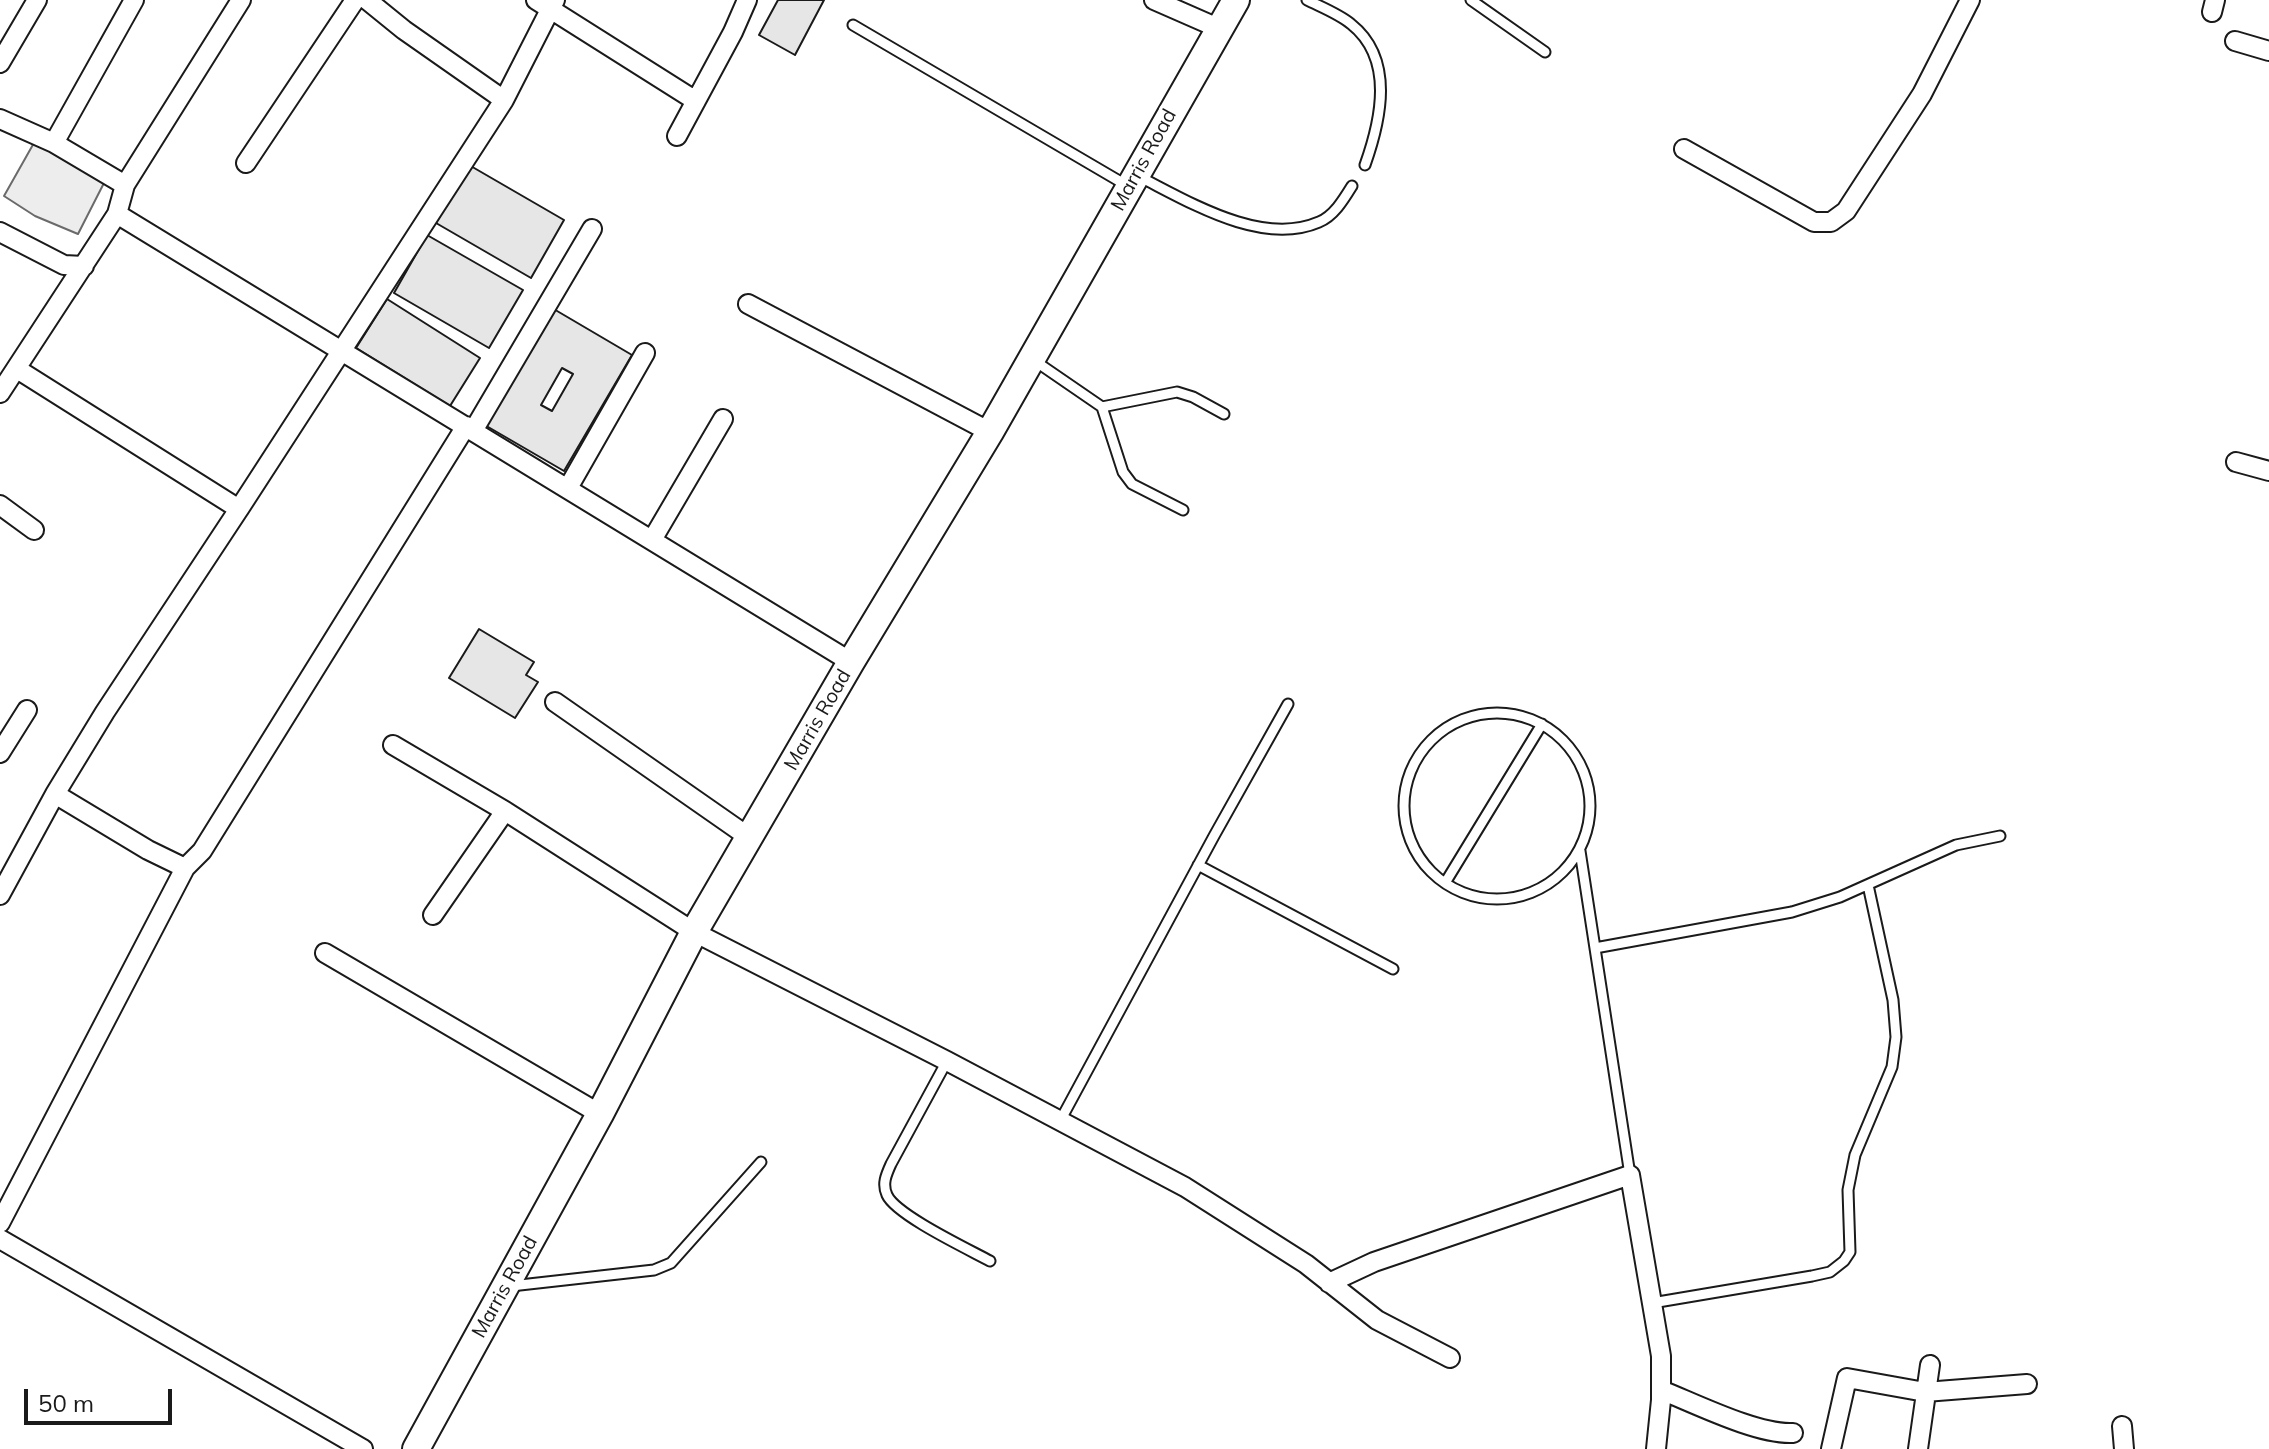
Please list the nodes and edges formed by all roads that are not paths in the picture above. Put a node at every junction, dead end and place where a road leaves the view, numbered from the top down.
1 (37, 0) edge
2 (134, 0) edge
3 (241, 0) edge
4 (355, 0) edge
5 (367, 0) edge
6 (747, 0) edge
7 (1154, 0) edge
8 (1236, 0) edge
9 (1307, 0) edge
10 (1471, 0) edge
11 (1970, 0) edge
12 (547, 3) edge
13 (853, 25) dead end
14 (1218, 28) junction
15 (2235, 41) dead end
16 (2269, 51) edge
17 (1545, 52) dead end
18 (0, 63) edge
19 (504, 100) junction
20 (696, 101) junction
21 (0, 119) edge
22 (677, 136) dead end
23 (54, 143) junction
24 (1684, 149) dead end
25 (246, 163) dead end
26 (1365, 165) dead end
27 (1132, 180) junction
28 (125, 185) junction
29 (1352, 186) dead end
30 (117, 214) junction
31 (592, 229) dead end
32 (0, 232) edge
33 (84, 266) junction
34 (748, 304) dead end
35 (342, 351) junction
36 (645, 353) dead end
37 (1032, 359) junction
38 (17, 369) junction
39 (0, 393) edge
40 (1102, 407) junction
41 (1224, 414) dead end
42 (723, 419) dead end
43 (469, 428) junction
44 (990, 432) junction
45 (2236, 462) dead end
46 (2269, 471) edge
47 (568, 488) junction
48 (0, 505) edge
49 (239, 509) junction
50 (1183, 510) dead end
51 (34, 530) dead end
52 (652, 540) junction
53 (851, 662) junction
54 (555, 702) dead end
55 (1288, 704) dead end
56 (27, 710) dead end
57 (1542, 724) junction
58 (393, 745) dead end
59 (0, 753) edge
60 (55, 794) junction
61 (505, 811) junction
62 (2000, 836) dead end
63 (750, 838) junction
64 (1580, 851) junction
65 (1198, 865) junction
66 (185, 868) junction
67 (1445, 883) junction
68 (1868, 885) junction
69 (0, 895) edge
70 (433, 915) dead end
71 (694, 932) junction
72 (1595, 948) junction
73 (325, 953) dead end
74 (1393, 969) dead end
75 (947, 1061) junction
76 (600, 1114) junction
77 (1060, 1121) junction
78 (761, 1162) dead end
79 (1630, 1175) junction
80 (0, 1223) edge
81 (0, 1239) edge
82 (990, 1261) dead end
83 (1329, 1283) junction
84 (505, 1287) junction
85 (1652, 1303) junction
86 (1450, 1358) dead end
87 (1930, 1365) dead end
88 (2027, 1384) dead end
89 (1661, 1390) junction
90 (1925, 1392) junction
91 (2122, 1426) dead end
92 (1793, 1433) dead end
93 (363, 1449) edge
94 (416, 1449) edge
95 (1656, 1449) edge
96 (1831, 1449) edge
97 (1918, 1449) edge
98 (2124, 1449) edge

1 - 18 street
2 - 23 street
3 - 28 street
4 - 25 street
5 - 19 street
6 - 20 street
7 - 14 street
8 - 14 street, Marris Road
9 - 26 lane
10 - 17 lane
11 - 24 street
12 - 19 street
12 - 20 street
13 - 27 lane
14 - 27 street, Marris Road
15 - 16 street
19 - 35 street
20 - 22 street
21 - 23 street
23 - 28 street
27 - 29 lane
27 - 37 street, Marris Road
28 - 30 street
30 - 33 street
30 - 35 street
31 - 43 street
32 - 33 street
33 - 38 street
34 - 44 street
35 - 43 street
35 - 49 street
36 - 47 street
37 - 40 lane
37 - 44 street, Marris Road
38 - 39 street
38 - 49 street
40 - 41 lane
40 - 50 lane
42 - 52 street
43 - 47 street
43 - 66 street
44 - 53 street, Marris Road
45 - 46 street
47 - 52 street
48 - 51 street
49 - 60 street
52 - 53 street
53 - 63 street, Marris Road
54 - 63 street
55 - 65 lane
56 - 59 street
57 - 64 lane
57 - 67 lane
57 - 67 lane
58 - 61 street
60 - 66 street
60 - 69 street
61 - 70 street
61 - 71 street
62 - 68 lane
63 - 71 street, Marris Road
64 - 67 lane
64 - 72 lane
65 - 74 lane
65 - 77 lane
66 - 80 street
68 - 72 lane
68 - 85 lane
71 - 75 street
71 - 76 street, Marris Road
72 - 79 lane
73 - 76 street
75 - 77 street
75 - 82 lane
76 - 84 street, Marris Road
77 - 83 street
78 - 84 lane
79 - 83 street
79 - 85 street
81 - 93 street
83 - 86 street
84 - 94 street, Marris Road
85 - 89 street
87 - 90 street
88 - 90 street
89 - 92 street
89 - 95 street
90 - 96 street
90 - 97 street
91 - 98 street

